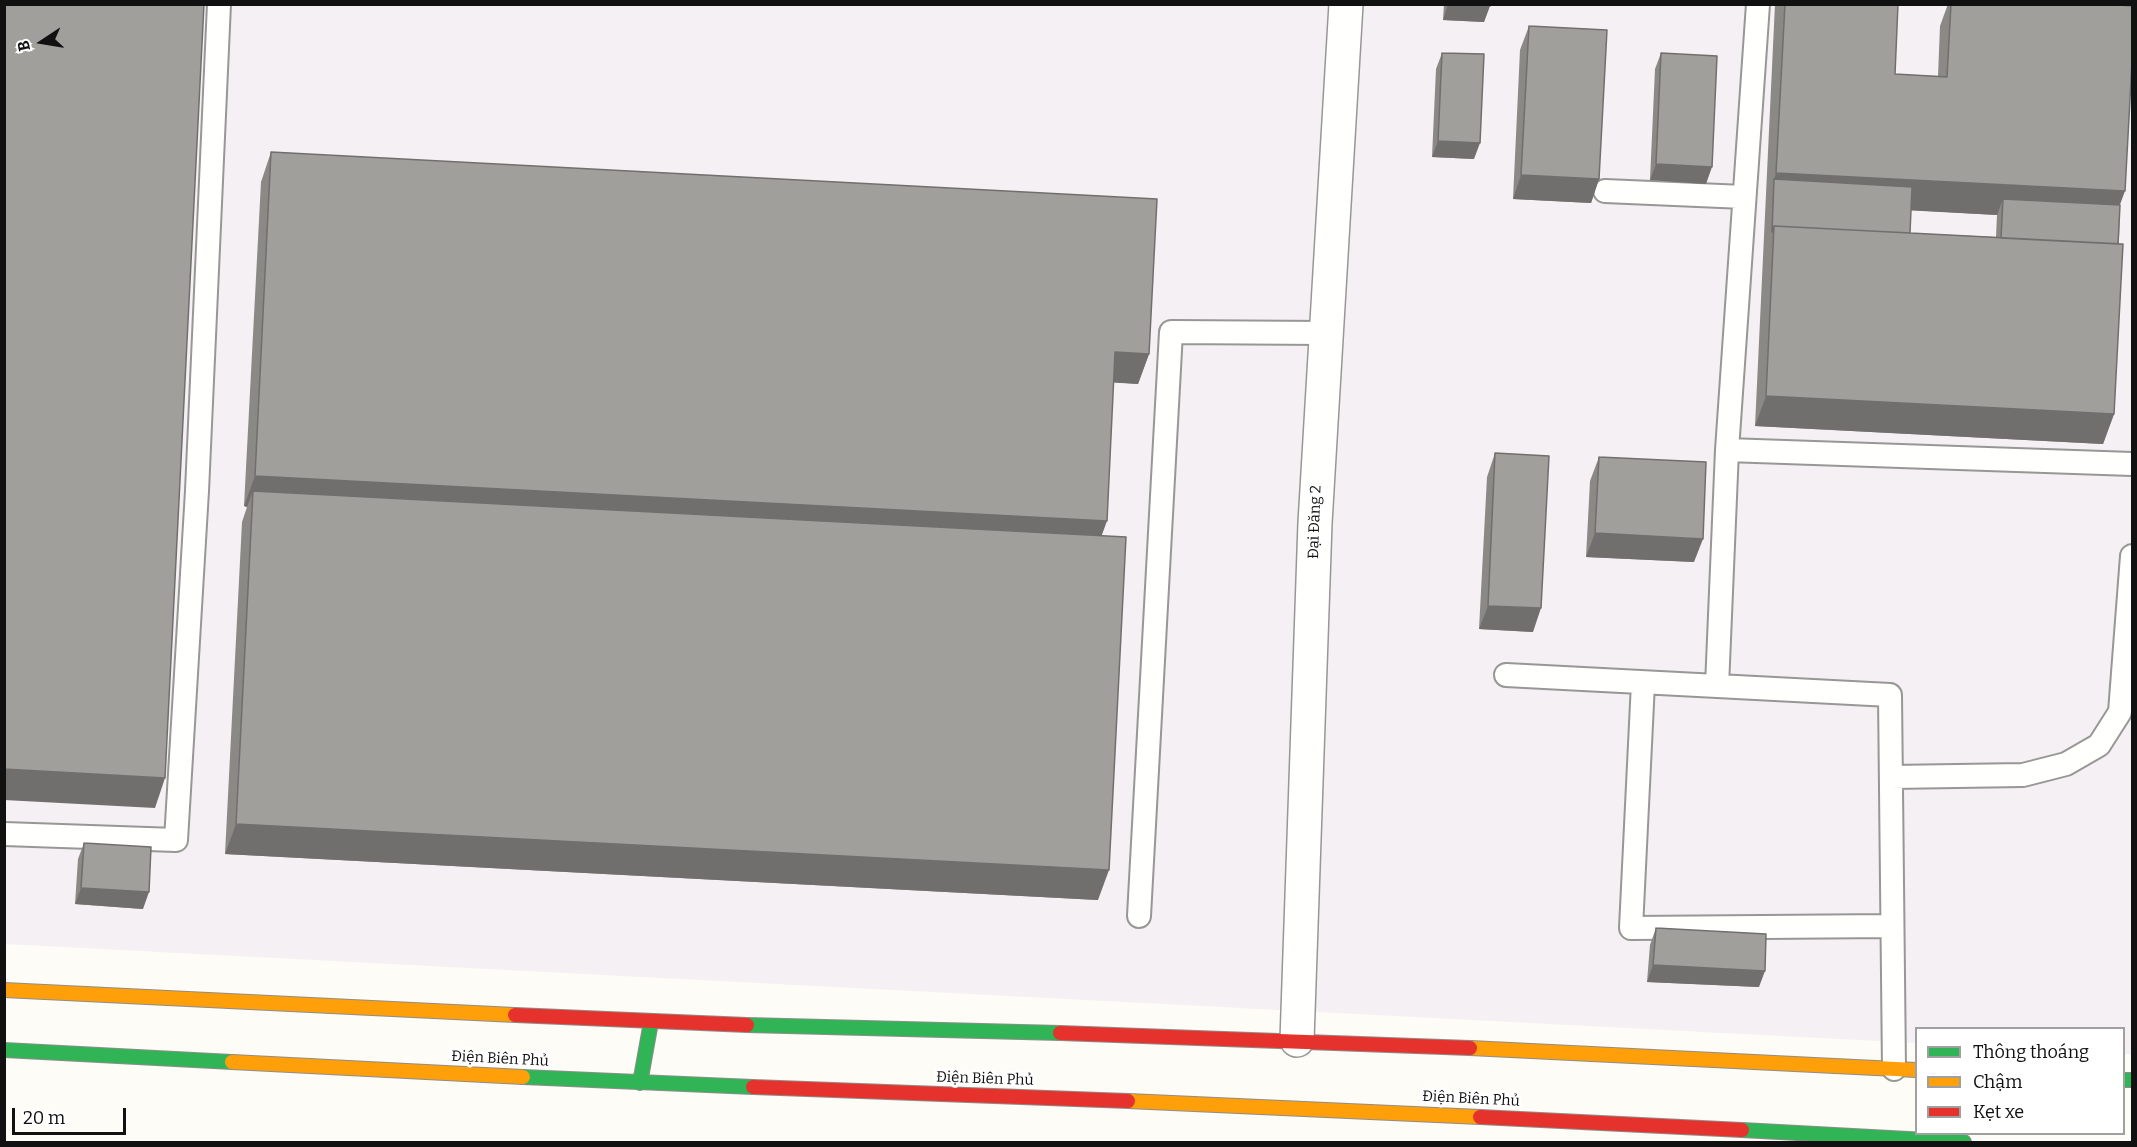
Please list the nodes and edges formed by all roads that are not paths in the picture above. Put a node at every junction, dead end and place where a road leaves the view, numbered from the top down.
1 (219, 4) edge
2 (1346, 4) edge
3 (1758, 4) edge
4 (1605, 191) dead end
5 (1744, 196) junction
6 (1325, 333) junction
7 (1727, 450) junction
8 (2133, 464) edge
9 (2133, 556) edge
10 (1506, 675) dead end
11 (1643, 683) junction
12 (1717, 686) junction
13 (1891, 777) junction
14 (4, 834) edge
15 (1139, 916) dead end
16 (1892, 926) junction
17 (4, 990) edge
18 (651, 1022) junction
19 (1297, 1040) junction
20 (4, 1050) edge
21 (1894, 1069) junction
22 (1915, 1070) edge
23 (640, 1083) junction
24 (1964, 1143) edge

1 - 14 lane
2 - 6 street, Đại Đăng 2
3 - 5 lane
4 - 5 lane
5 - 7 lane
6 - 15 lane
6 - 19 street, Đại Đăng 2
7 - 8 lane
7 - 12 lane
9 - 13 lane
10 - 11 lane
11 - 12 lane
11 - 16 lane
12 - 13 lane
13 - 16 lane
16 - 21 lane
17 - 18 main road
18 - 19 main road
18 - 23 main road
19 - 21 main road
20 - 23 main road, Điện Biên Phủ
21 - 22 main road
23 - 24 main road, Điện Biên Phủ

